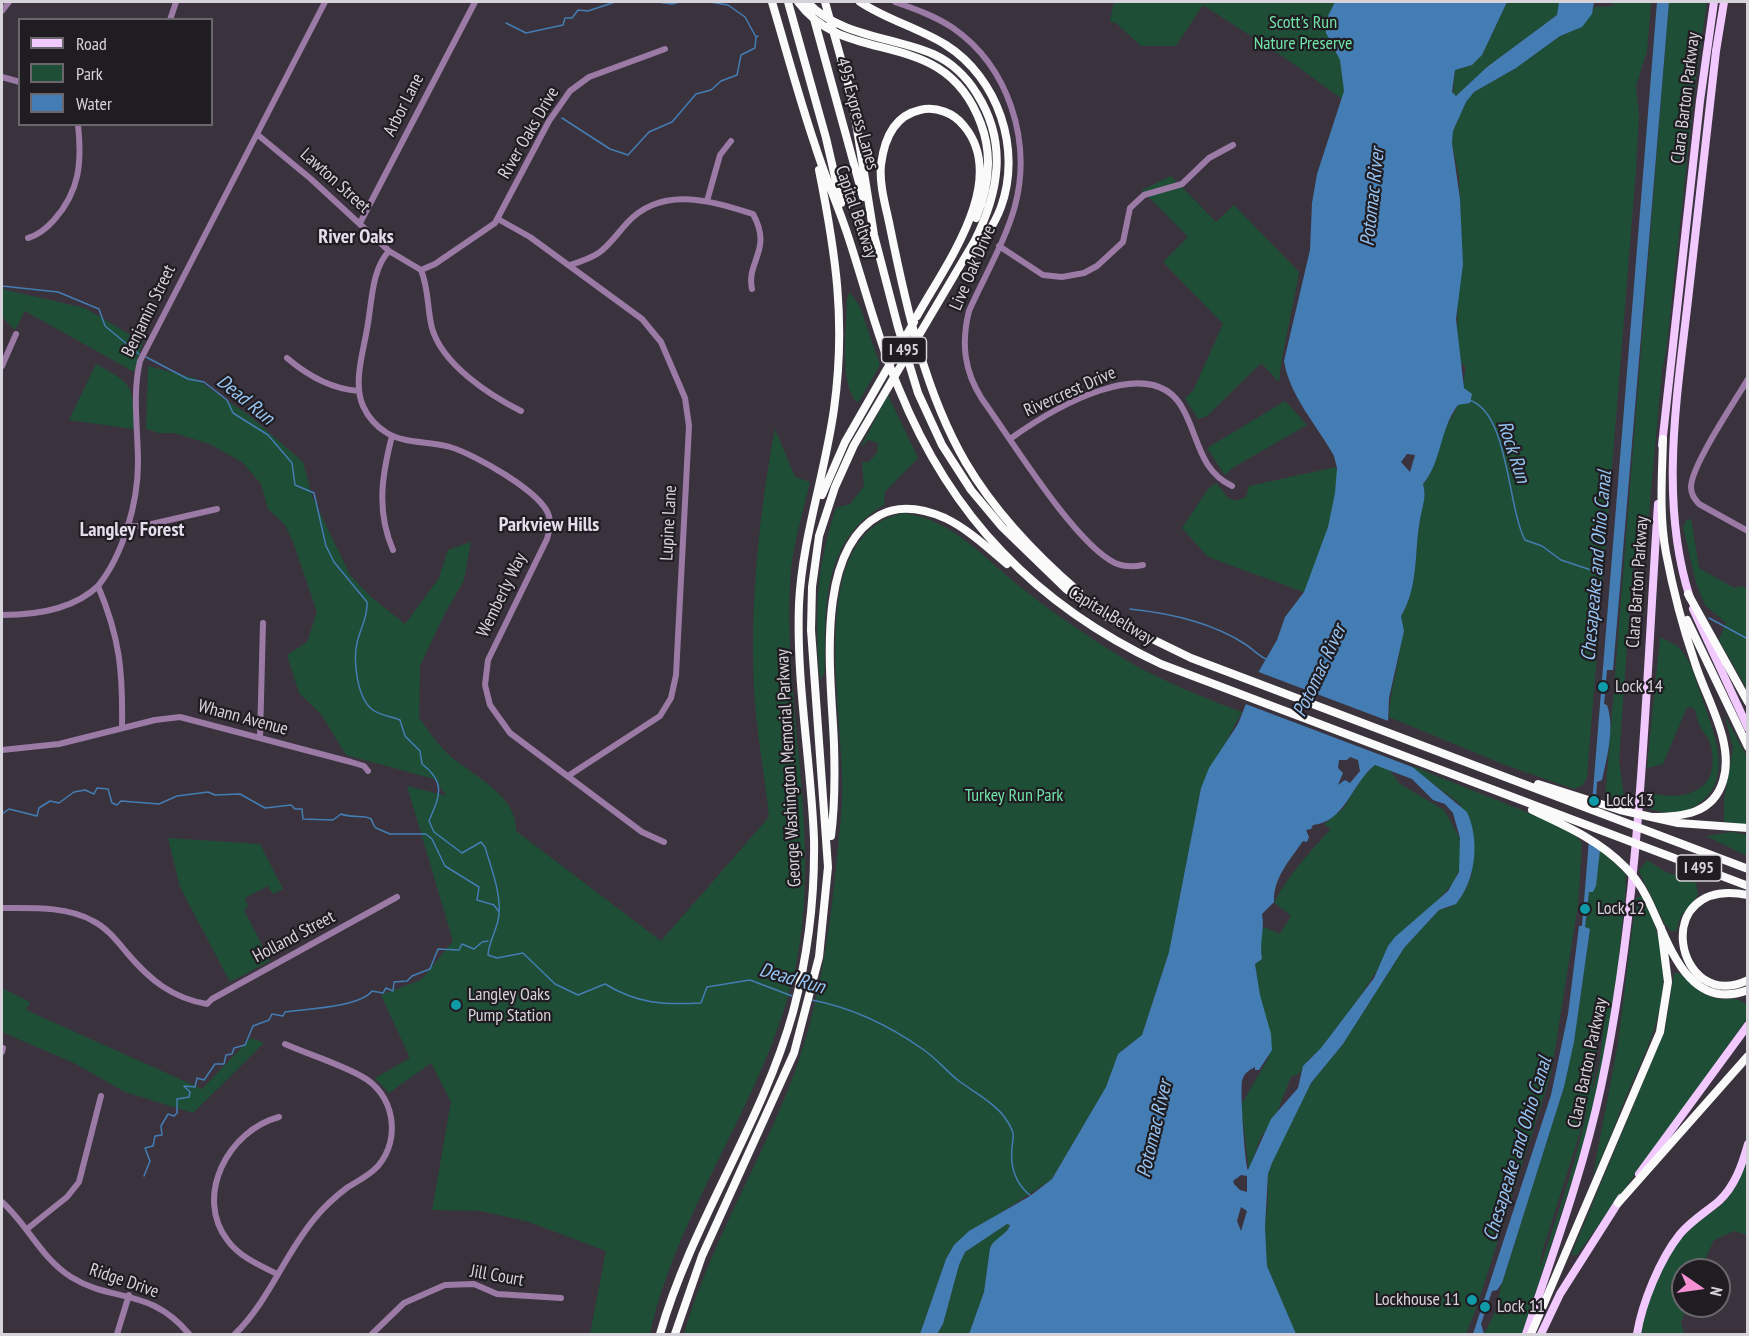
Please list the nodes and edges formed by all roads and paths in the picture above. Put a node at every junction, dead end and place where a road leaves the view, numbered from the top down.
1 (9, 2) edge
2 (176, 2) edge
3 (325, 2) edge
4 (475, 2) edge
5 (772, 2) edge
6 (788, 2) edge
7 (798, 2) edge
8 (809, 2) edge
9 (825, 2) edge
10 (860, 2) edge
11 (895, 2) edge
12 (1714, 2) edge
13 (1724, 2) edge
14 (2, 11) edge
15 (171, 18) edge
16 (885, 44) junction
17 (665, 49) dead end
18 (2, 77) edge
19 (18, 81) edge
20 (78, 126) edge
21 (258, 135) junction
22 (730, 141) dead end
23 (1233, 145) dead end
24 (815, 146) junction
25 (707, 201) junction
26 (498, 219) junction
27 (360, 223) junction
28 (846, 230) junction
29 (874, 235) junction
30 (28, 238) dead end
31 (999, 246) junction
32 (389, 251) junction
33 (570, 266) junction
34 (421, 270) junction
35 (752, 289) dead end
36 (917, 316) junction
37 (921, 331) junction
38 (16, 334) dead end
39 (287, 358) dead end
40 (2, 366) edge
41 (1748, 379) edge
42 (359, 391) junction
43 (521, 411) dead end
44 (392, 436) junction
45 (1010, 438) junction
46 (1663, 439) junction
47 (1232, 486) dead end
48 (217, 509) dead end
49 (126, 526) junction
50 (1748, 531) edge
51 (810, 533) junction
52 (393, 550) dead end
53 (1143, 565) dead end
54 (1673, 580) junction
55 (98, 586) junction
56 (1688, 594) junction
57 (1055, 601) junction
58 (2, 615) edge
59 (262, 623) dead end
60 (1120, 623) junction
61 (1748, 702) edge
62 (122, 728) junction
63 (1748, 728) edge
64 (260, 737) junction
65 (1748, 747) edge
66 (2, 750) edge
67 (368, 771) dead end
68 (568, 776) junction
69 (1567, 796) junction
70 (1652, 817) junction
71 (1565, 821) junction
72 (1748, 828) edge
73 (664, 842) dead end
74 (828, 867) junction
75 (1748, 869) edge
76 (1748, 886) edge
77 (1748, 895) edge
78 (397, 897) dead end
79 (2, 908) edge
80 (1661, 928) junction
81 (1748, 980) edge
82 (1748, 990) edge
83 (1748, 1025) edge
84 (285, 1044) dead end
85 (1748, 1056) edge
86 (101, 1096) dead end
87 (279, 1117) dead end
88 (1748, 1144) edge
89 (2, 1202) edge
90 (1618, 1203) junction
91 (27, 1229) junction
92 (277, 1274) junction
93 (129, 1295) junction
94 (561, 1298) dead end
95 (117, 1335) edge
96 (189, 1335) edge
97 (234, 1335) edge
98 (372, 1335) edge
99 (660, 1335) edge
100 (675, 1335) edge
101 (1528, 1335) edge
102 (1541, 1335) edge
103 (1637, 1335) edge

1 - 14 street
2 - 15 street
3 - 21 street, Benjamin Street
4 - 27 street, Arbor Lane
5 - 24 highway, Capital Beltway / I 495
6 - 28 highway, 495 Express Lanes
7 - 16 highway
8 - 16 highway
8 - 29 highway, 495 Express Lanes
9 - 29 highway, Capital Beltway / I 495
10 - 37 highway
11 - 31 street, Live Oak Drive
12 - 46 main road, Clara Barton Parkway
13 - 56 main road, Clara Barton Parkway
16 - 36 highway
16 - 37 highway
17 - 26 street, River Oaks Drive
18 - 19 street
20 - 30 street
21 - 27 street, Lawton Street
21 - 49 street, Benjamin Street
22 - 25 street
23 - 31 street
24 - 28 highway, Capital Beltway / I 495
24 - 51 highway
25 - 33 street
25 - 35 street
26 - 33 street
26 - 34 street
27 - 32 street, Lawton Street
28 - 57 highway, Capital Beltway / I 495
29 - 60 highway, Capital Beltway / I 495
31 - 45 street, Live Oak Drive
32 - 34 street, Lawton Street
32 - 42 street
33 - 68 street, Lupine Lane
34 - 43 street
36 - 51 highway
36 - 60 highway
37 - 74 highway
38 - 40 street
39 - 42 street
41 - 50 street
42 - 44 street, Wemberly Way
44 - 52 street
44 - 68 street, Wemberly Way
45 - 47 street, Rivercrest Drive
45 - 53 street, Live Oak Drive
46 - 54 highway
46 - 101 main road, Clara Barton Parkway
48 - 49 street
49 - 55 street, Benjamin Street
51 - 99 highway, George Washington Memorial Parkway
54 - 65 highway
54 - 70 highway
55 - 58 street
55 - 62 street
56 - 61 highway
56 - 63 main road, Clara Barton Parkway
57 - 71 highway, Capital Beltway / I 495
57 - 74 highway
59 - 64 street
60 - 69 highway, Capital Beltway / I 495
62 - 64 street, Whann Avenue
62 - 66 street, Whann Avenue
64 - 67 street, Whann Avenue
68 - 73 street, Wemberly Way
69 - 70 highway
69 - 75 highway, I 495
70 - 72 highway
71 - 76 highway, I 495
71 - 80 highway
74 - 100 highway, George Washington Memorial Parkway
77 - 81 highway
78 - 79 street, Holland Street
80 - 82 highway
80 - 101 highway
83 - 90 main road
84 - 92 street
85 - 90 highway
86 - 91 street
87 - 92 street
88 - 103 main road
89 - 91 street, Ridge Drive
90 - 102 main road
91 - 93 street, Ridge Drive
92 - 97 street
93 - 95 street
93 - 96 street, Ridge Drive
94 - 98 street, Jill Court

